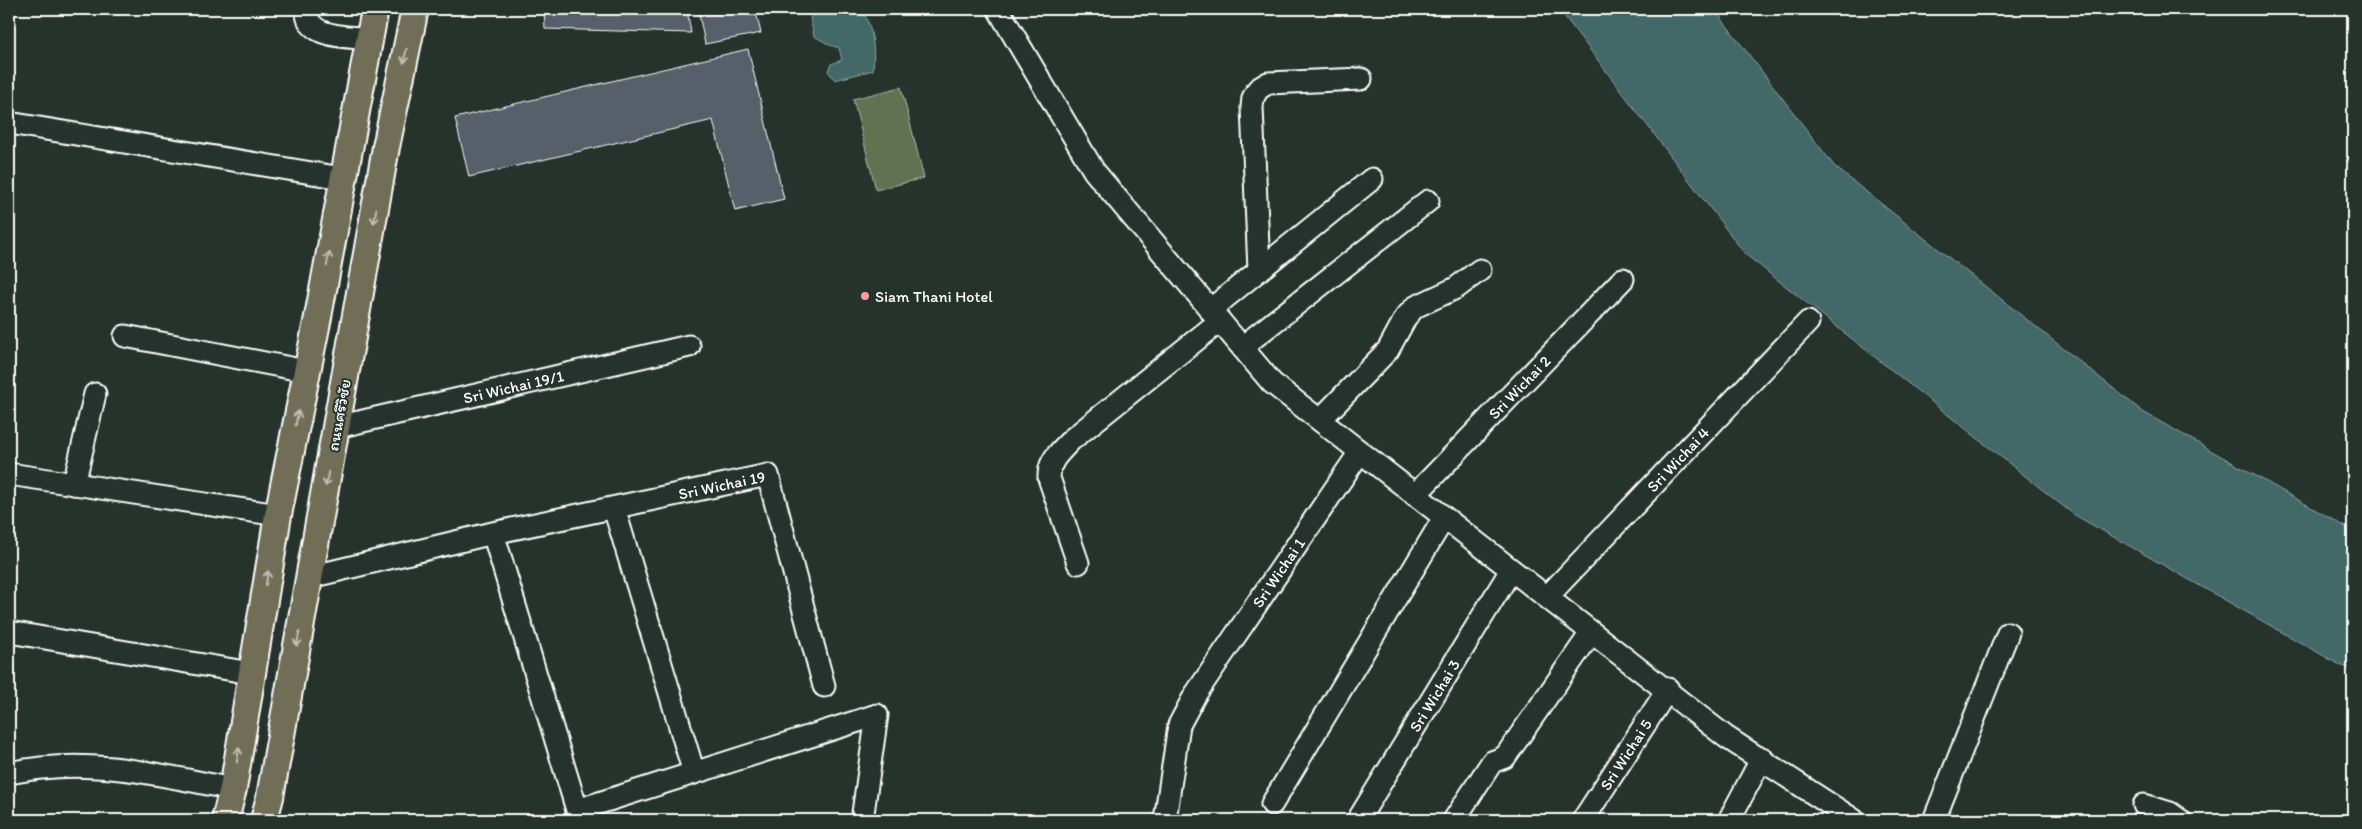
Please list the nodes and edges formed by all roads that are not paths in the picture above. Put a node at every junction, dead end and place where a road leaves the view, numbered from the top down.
1 (307, 9) edge
2 (375, 9) edge
3 (415, 9) edge
4 (998, 9) edge
5 (369, 39) junction
6 (1361, 79) dead end
7 (9, 122) edge
8 (349, 142) junction
9 (386, 147) junction
10 (342, 178) junction
11 (1372, 179) dead end
12 (1428, 201) dead end
13 (1259, 270) junction
14 (1480, 270) dead end
15 (1624, 279) dead end
16 (1215, 316) junction
17 (318, 317) junction
18 (1808, 322) dead end
19 (356, 324) junction
20 (125, 336) dead end
21 (689, 346) dead end
22 (1242, 347) junction
23 (306, 371) junction
24 (95, 394) dead end
25 (1320, 420) junction
26 (337, 426) junction
27 (1360, 452) junction
28 (9, 474) edge
29 (74, 484) junction
30 (1415, 495) junction
31 (614, 508) junction
32 (278, 515) junction
33 (1444, 518) junction
34 (493, 533) junction
35 (1078, 563) dead end
36 (1511, 570) junction
37 (310, 577) junction
38 (1546, 597) junction
39 (9, 632) edge
40 (1591, 633) junction
41 (2008, 633) dead end
42 (251, 674) junction
43 (824, 686) dead end
44 (1668, 690) junction
45 (1762, 758) junction
46 (9, 773) edge
47 (694, 773) junction
48 (233, 789) junction
49 (1272, 804) dead end
50 (2144, 807) edge
51 (225, 820) edge
52 (264, 820) edge
53 (862, 820) edge
54 (1165, 820) edge
55 (1358, 820) edge
56 (1454, 820) edge
57 (1583, 820) edge
58 (1729, 820) edge
59 (1854, 820) edge
60 (1934, 820) edge
61 (2180, 820) edge

1 - 5 street
2 - 5 main road
3 -> 9 main road, ถนนศรีวิชัย
4 - 16 street
5 - 8 main road
6 - 13 street
7 - 10 street
8 - 9 main road
8 - 10 main road
9 -> 19 main road, ถนนศรีวิชัย
17 -> 10 main road
11 - 13 street
12 - 22 street
13 - 16 street
14 - 25 street
15 - 30 street, Sri Wichai 2
16 - 22 street
16 - 35 street
17 - 19 main road
17 - 23 main road
18 - 38 street, Sri Wichai 4
19 - 26 main road, ถนนศรีวิชัย
20 - 23 street
21 - 26 street, Sri Wichai 19/1
22 - 25 street
32 -> 23 main road
24 - 29 street
25 - 27 street
26 -> 37 main road, ถนนศรีวิชัย
27 - 30 street
27 - 54 street, Sri Wichai 1
28 - 29 street
29 - 32 street
30 - 33 street
31 - 34 street, Sri Wichai 19
31 - 43 street, Sri Wichai 19
31 - 47 street
42 -> 32 main road
33 - 36 street
33 - 49 street
34 - 37 street, Sri Wichai 19
34 - 47 street
36 - 38 street
36 - 55 street, Sri Wichai 3
37 -> 52 main road, ถนนศรีวิชัย
38 - 40 street
39 - 42 street
40 - 44 street
40 - 56 street
41 - 60 street
48 -> 42 main road
44 - 45 street
44 - 57 street, Sri Wichai 5
45 - 58 street
45 - 59 street
46 - 48 street
47 - 53 street
48 - 51 main road
50 - 61 street

